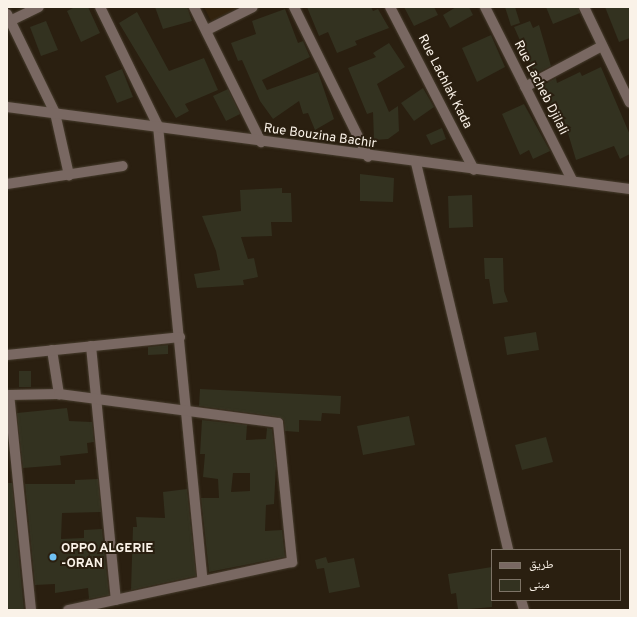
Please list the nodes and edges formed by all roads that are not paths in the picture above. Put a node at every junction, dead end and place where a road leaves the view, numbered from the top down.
1 (39, 7) edge
2 (194, 7) edge
3 (253, 7) edge
4 (294, 7) edge
5 (390, 7) edge
6 (485, 7) edge
7 (584, 7) edge
8 (104, 9) edge
9 (9, 17) edge
10 (207, 30) junction
11 (602, 46) junction
12 (524, 87) junction
13 (630, 103) edge
14 (7, 107) edge
15 (55, 113) junction
16 (158, 126) junction
17 (261, 142) junction
18 (368, 157) junction
19 (416, 163) junction
20 (123, 166) dead end
21 (474, 170) junction
22 (69, 175) junction
23 (572, 180) junction
24 (7, 184) edge
25 (630, 189) edge
26 (180, 337) junction
27 (91, 346) junction
28 (52, 350) junction
29 (7, 355) edge
30 (59, 394) junction
31 (96, 399) junction
32 (187, 411) junction
33 (508, 549) edge
34 (203, 581) junction
35 (116, 600) junction
36 (31, 610) edge
37 (68, 610) edge

1 - 9 street
2 - 10 street
3 - 10 street
4 - 18 street
5 - 21 street, Rue Lachlak Kada
6 - 12 street, Rue Lacheb Djilali
7 - 11 street
8 - 16 street
9 - 15 street
10 - 17 street
11 - 12 street
11 - 13 street
12 - 23 street, Rue Lacheb Djilali
14 - 15 street, Rue Bouzina Bachir
15 - 16 street, Rue Bouzina Bachir
15 - 22 street
16 - 17 street, Rue Bouzina Bachir
16 - 26 street
17 - 18 street, Rue Bouzina Bachir
18 - 19 street, Rue Bouzina Bachir
19 - 21 street, Rue Bouzina Bachir
19 - 33 street
20 - 22 street
21 - 23 street, Rue Bouzina Bachir
22 - 24 street
23 - 25 street, Rue Bouzina Bachir
26 - 27 street
26 - 32 street
27 - 28 street
27 - 31 street
28 - 29 street
28 - 30 street
30 - 31 street
30 - 36 street
31 - 32 street
31 - 35 street
32 - 34 street
32 - 34 street
34 - 35 street
35 - 37 street

